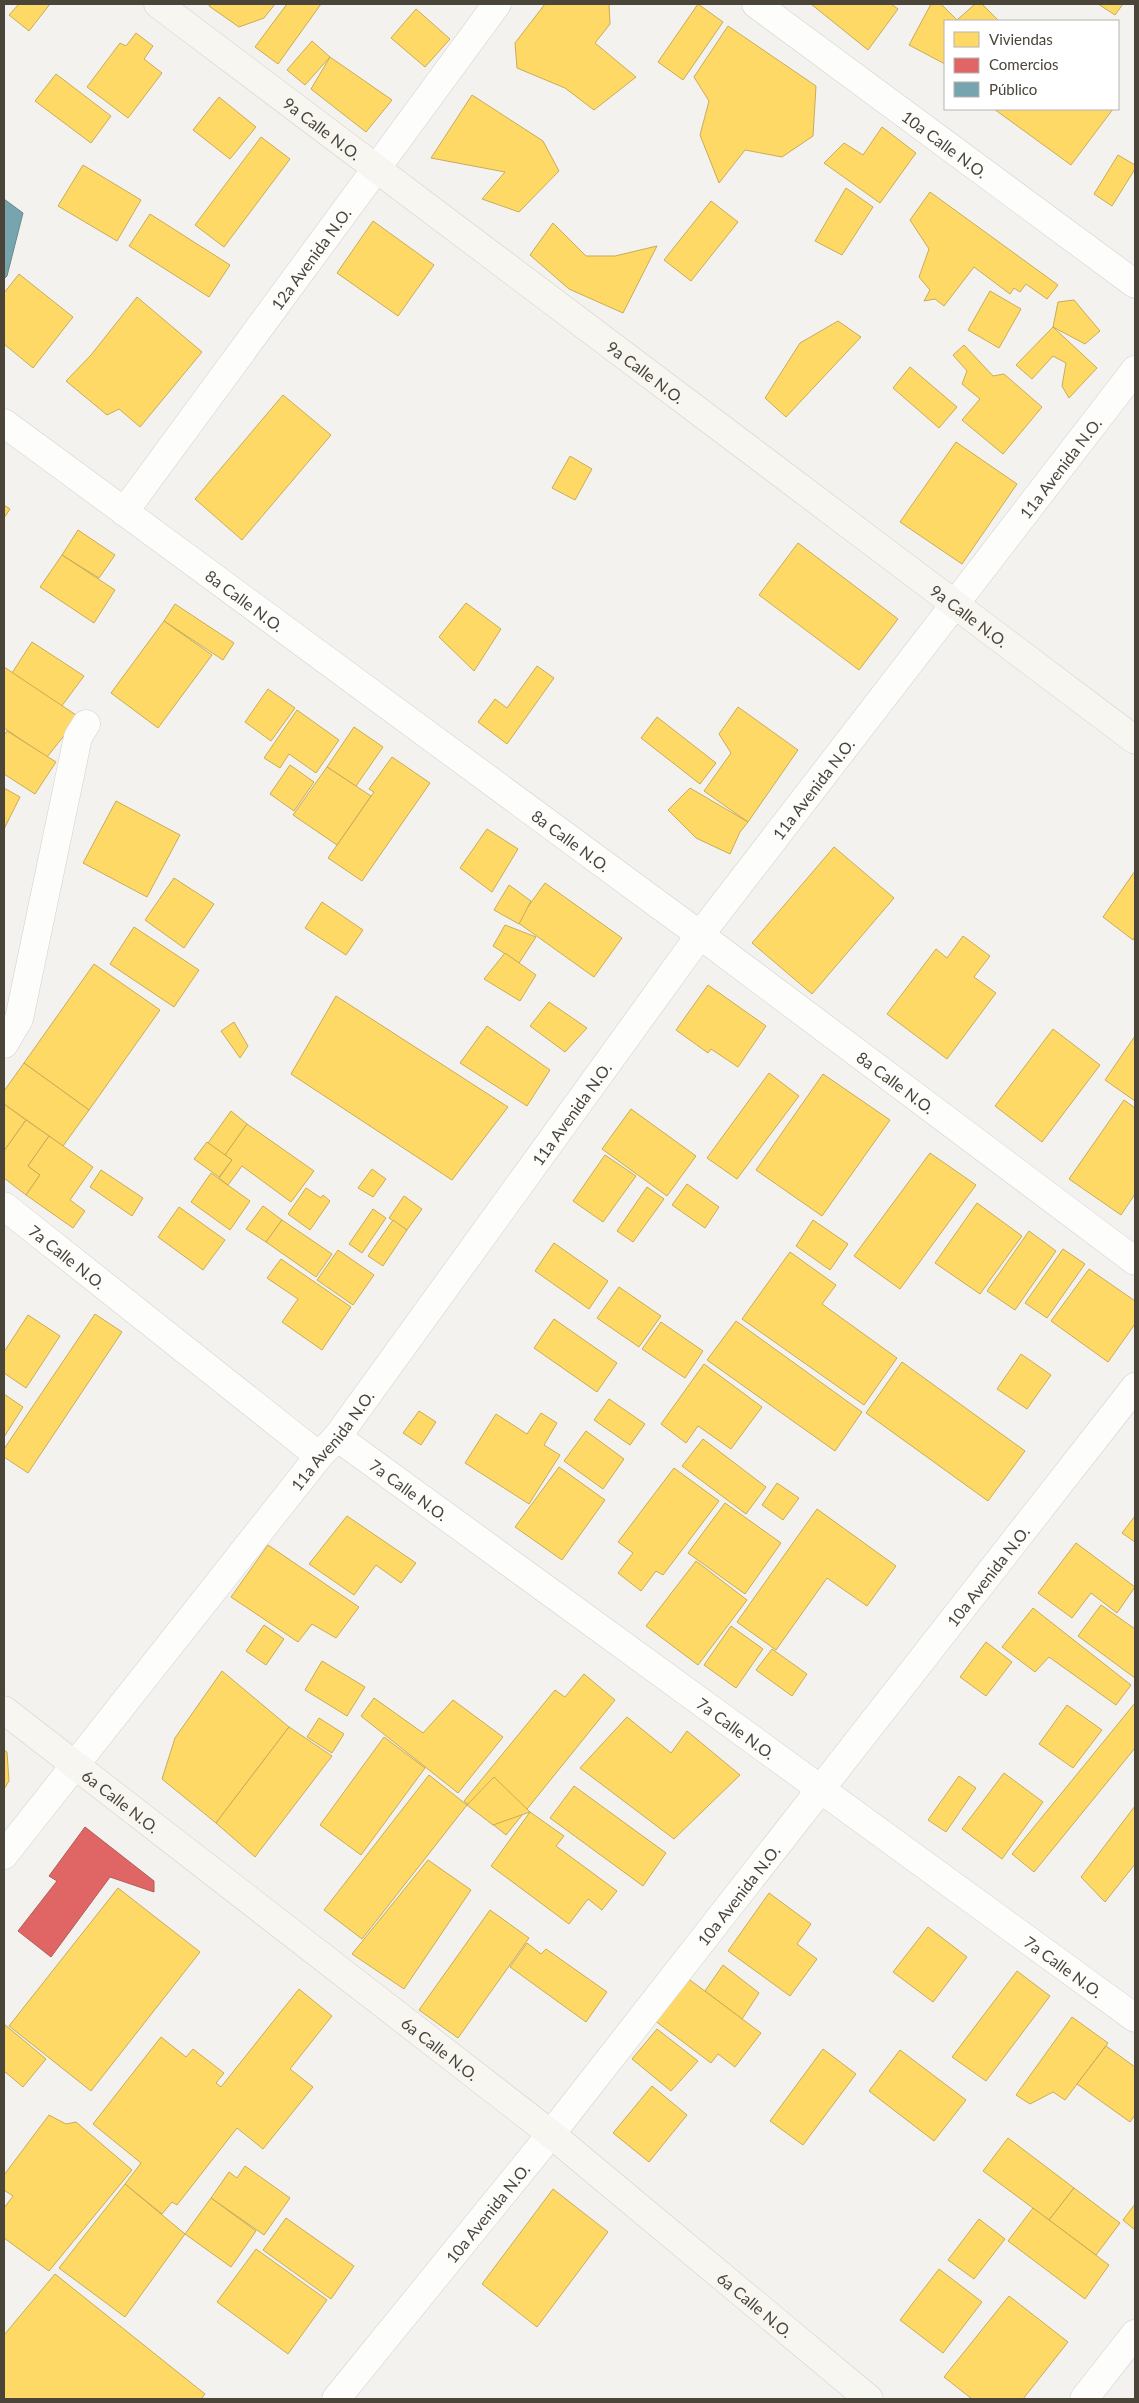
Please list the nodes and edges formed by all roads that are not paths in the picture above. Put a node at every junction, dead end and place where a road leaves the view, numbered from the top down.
1 (158, 4) edge
2 (498, 4) edge
3 (756, 4) edge
4 (376, 168) junction
5 (1135, 284) edge
6 (1135, 370) edge
7 (4, 424) edge
8 (124, 512) junction
9 (954, 604) junction
10 (86, 724) dead end
11 (1135, 740) edge
12 (700, 935) junction
13 (4, 1044) edge
14 (4, 1206) edge
15 (1135, 1261) edge
16 (1135, 1387) edge
17 (328, 1447) junction
18 (4, 1710) edge
19 (76, 1765) junction
20 (819, 1789) junction
21 (4, 1855) edge
22 (1135, 2018) edge
23 (551, 2134) junction
24 (1135, 2334) edge
25 (336, 2399) edge
26 (869, 2399) edge
27 (1084, 2399) edge

1 - 4 street, 9a Calle N.O.
2 - 4 street, 12a Avenida N.O.
3 - 5 street, 10a Calle N.O.
4 - 8 street, 12a Avenida N.O.
4 - 9 street, 9a Calle N.O.
6 - 9 street, 11a Avenida N.O.
7 - 8 street, 8a Calle N.O.
8 - 12 street, 8a Calle N.O.
9 - 11 street, 9a Calle N.O.
9 - 12 street, 11a Avenida N.O.
10 - 13 street
12 - 15 street, 8a Calle N.O.
12 - 17 street, 11a Avenida N.O.
14 - 17 street, 7a Calle N.O.
16 - 20 street, 10a Avenida N.O.
17 - 19 street, 11a Avenida N.O.
17 - 20 street, 7a Calle N.O.
18 - 19 street, 6a Calle N.O.
19 - 21 street, 11a Avenida N.O.
19 - 23 street, 6a Calle N.O.
20 - 22 street, 7a Calle N.O.
20 - 23 street, 10a Avenida N.O.
23 - 25 street, 10a Avenida N.O.
23 - 26 street, 6a Calle N.O.
24 - 27 street

